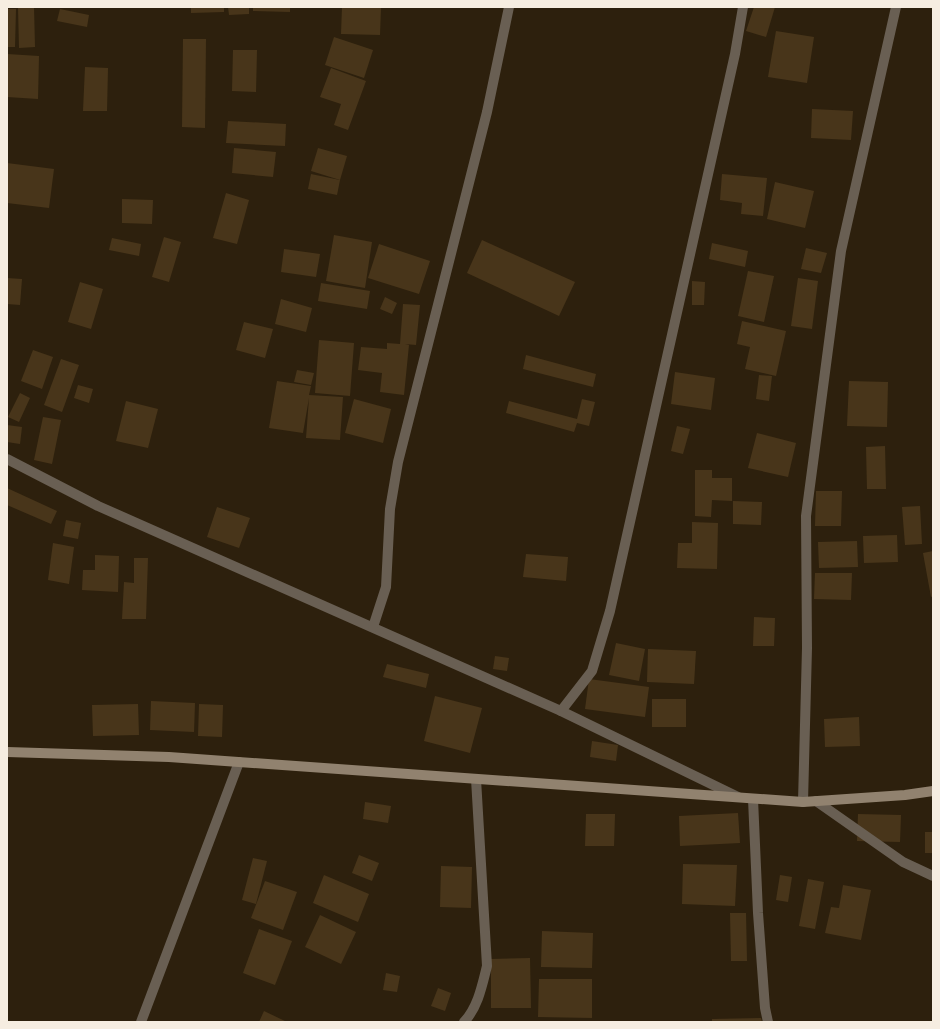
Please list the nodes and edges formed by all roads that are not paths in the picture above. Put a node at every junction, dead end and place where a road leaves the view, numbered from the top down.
1 (509, 7) edge
2 (743, 7) edge
3 (896, 7) edge
4 (7, 459) edge
5 (373, 627) junction
6 (561, 711) junction
7 (7, 752) edge
8 (239, 762) junction
9 (476, 779) junction
10 (933, 791) edge
11 (740, 798) junction
12 (753, 799) junction
13 (816, 801) junction
14 (803, 802) junction
15 (933, 876) edge
16 (141, 1022) edge
17 (464, 1022) edge
18 (768, 1022) edge

1 - 5 street
2 - 6 street
3 - 14 street
4 - 5 street
5 - 6 street
6 - 11 street
7 - 8 street
8 - 9 street
8 - 16 street
9 - 11 street
9 - 17 street
10 - 13 street
11 - 12 street
12 - 14 street
12 - 18 street
13 - 14 street
13 - 15 street

